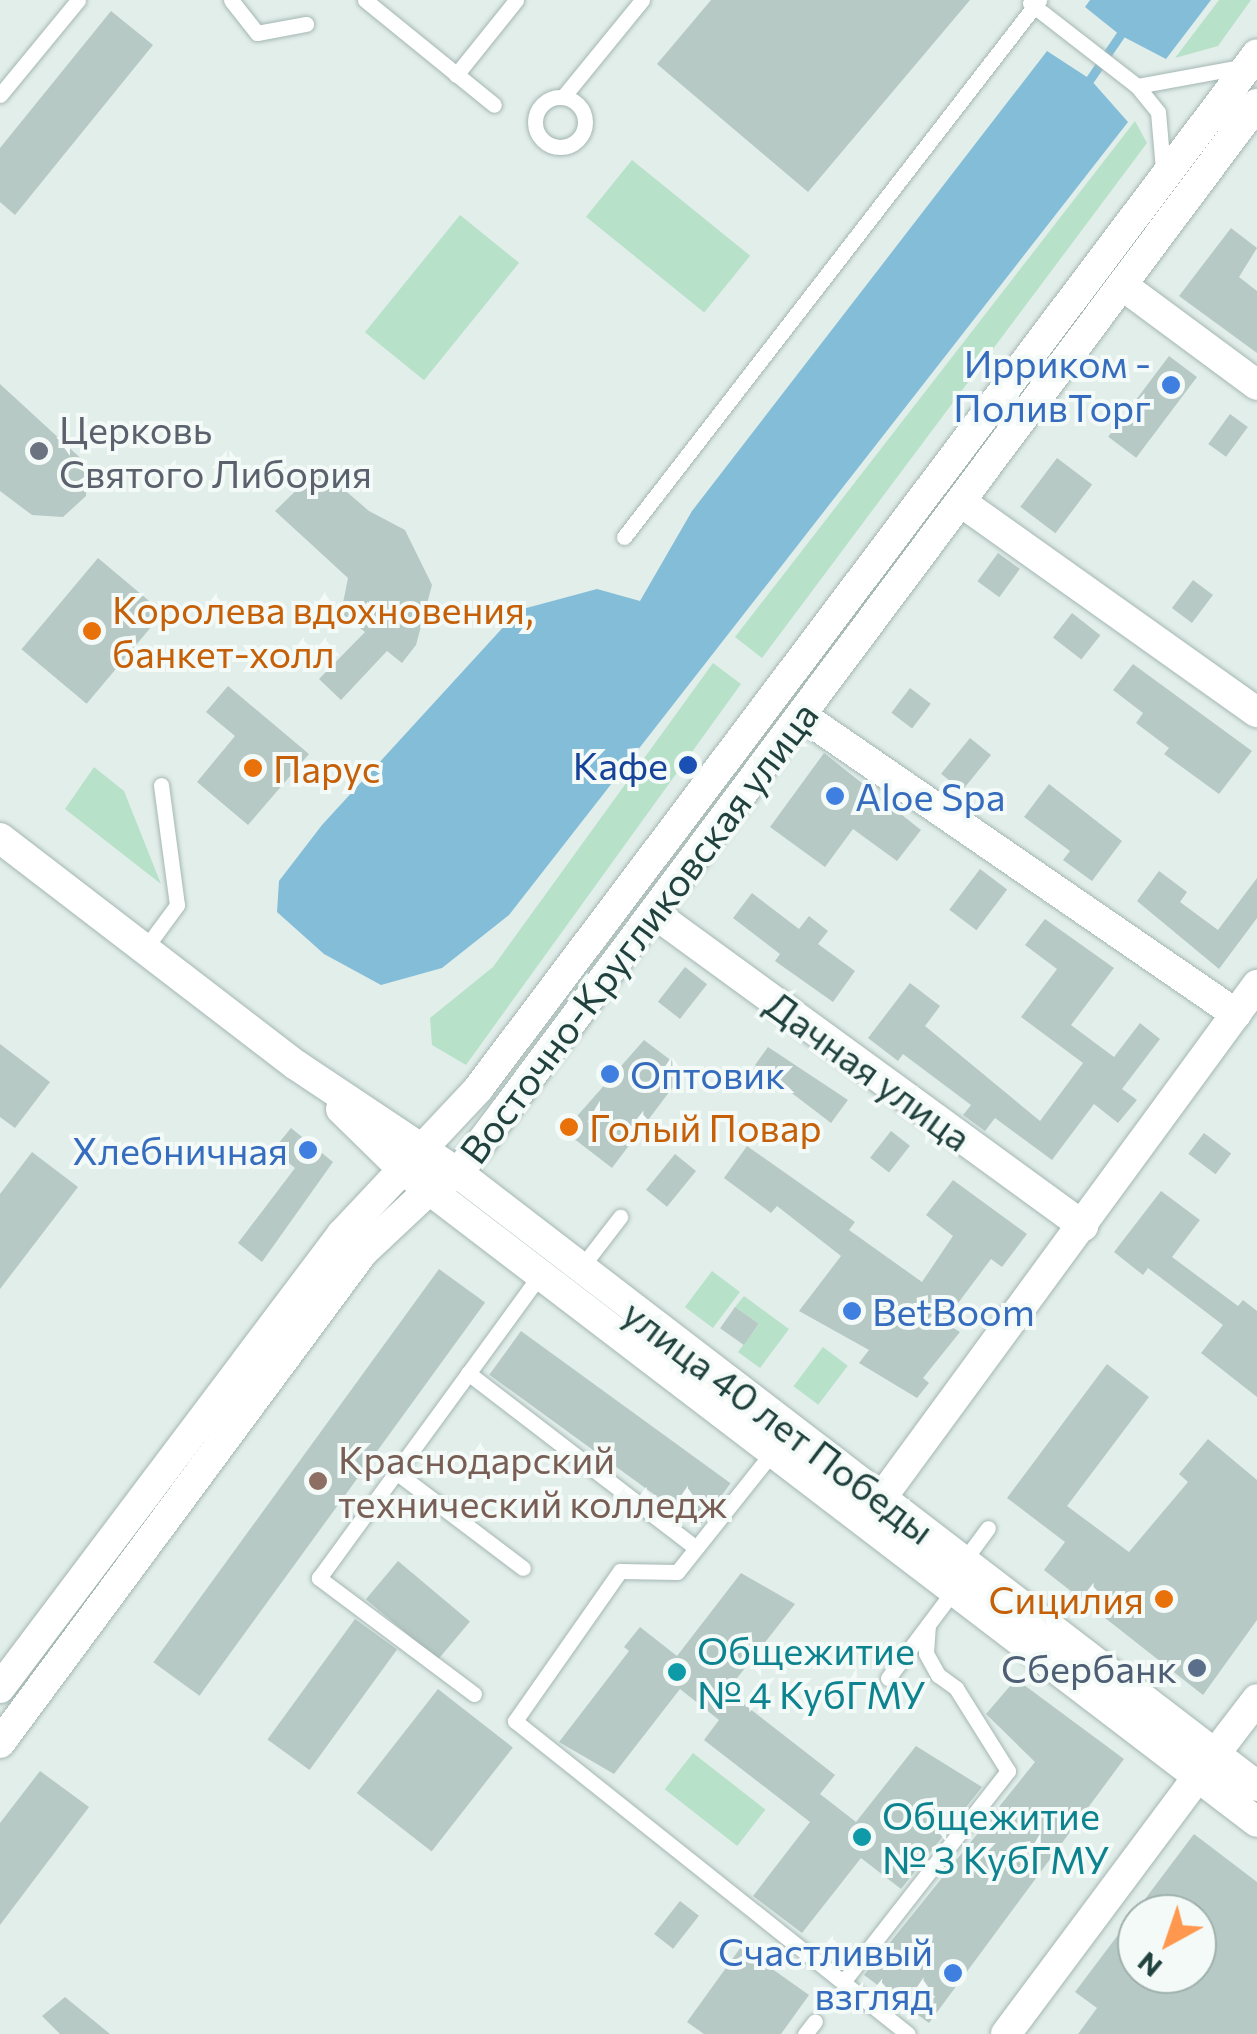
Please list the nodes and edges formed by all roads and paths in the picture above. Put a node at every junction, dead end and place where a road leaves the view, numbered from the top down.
1 (78, 0) edge
2 (231, 0) edge
3 (365, 0) edge
4 (516, 0) edge
5 (642, 0) edge
6 (1034, 2) edge
7 (306, 24) dead end
8 (1252, 60) edge
9 (456, 75) junction
10 (1136, 86) junction
11 (0, 95) edge
12 (563, 97) dead end
13 (1257, 104) edge
14 (494, 105) dead end
15 (1164, 177) junction
16 (1122, 285) junction
17 (1257, 385) edge
18 (962, 502) junction
19 (624, 538) dead end
20 (1257, 712) edge
21 (801, 715) junction
22 (161, 785) dead end
23 (0, 838) edge
24 (654, 914) junction
25 (144, 950) junction
26 (1257, 985) edge
27 (1236, 1014) junction
28 (411, 1158) junction
29 (458, 1172) junction
30 (430, 1189) junction
31 (620, 1216) dead end
32 (1083, 1226) junction
33 (560, 1265) junction
34 (468, 1373) junction
35 (783, 1440) junction
36 (396, 1472) junction
37 (872, 1510) junction
38 (988, 1528) dead end
39 (696, 1548) junction
40 (524, 1568) dead end
41 (958, 1576) junction
42 (928, 1626) junction
43 (888, 1678) dead end
44 (0, 1688) edge
45 (474, 1694) dead end
46 (1257, 1699) edge
47 (0, 1742) edge
48 (1207, 1765) junction
49 (1257, 1786) edge
50 (1257, 1822) edge
51 (843, 1982) junction
52 (908, 2034) edge
53 (1006, 2034) edge

1 - 11 lane
2 - 7 lane
3 - 9 lane
4 - 9 lane
5 - 12 lane
6 - 10 lane
6 - 19 lane
8 - 10 lane
8 - 15 street, Восточно-Кругликовская улица
9 - 14 lane
10 - 15 lane
13 - 16 street, Восточно-Кругликовская улица
15 - 28 street, Восточно-Кругликовская улица
16 - 17 street
16 - 18 street, Восточно-Кругликовская улица
18 - 20 street
18 - 21 street, Восточно-Кругликовская улица
21 - 24 street, Восточно-Кругликовская улица
21 - 27 street
22 - 25 lane
23 - 25 street, улица 40 лет Победы
24 - 29 street, Восточно-Кругликовская улица
24 - 32 street, Дачная улица
25 - 28 street, улица 40 лет Победы
26 - 27 street
27 - 32 street
28 - 29 street, улица 40 лет Победы
28 - 30 street, улица 40 лет Победы
28 - 44 street, Восточно-Кругликовская улица
29 - 30 street, Восточно-Кругликовская улица
29 - 33 street, улица 40 лет Победы
30 - 33 street, улица 40 лет Победы
30 - 47 street, Восточно-Кругликовская улица
31 - 33 lane
32 - 37 street
33 - 34 lane
33 - 35 street, улица 40 лет Победы
34 - 36 lane
34 - 39 lane
35 - 37 street, улица 40 лет Победы
35 - 39 lane
36 - 40 lane
36 - 45 lane
37 - 41 street, улица 40 лет Победы
38 - 41 lane
39 - 51 lane
41 - 42 lane
41 - 48 street, улица 40 лет Победы
42 - 43 lane
42 - 51 lane
46 - 48 street
48 - 49 street
48 - 50 street
48 - 53 street
51 - 52 lane

